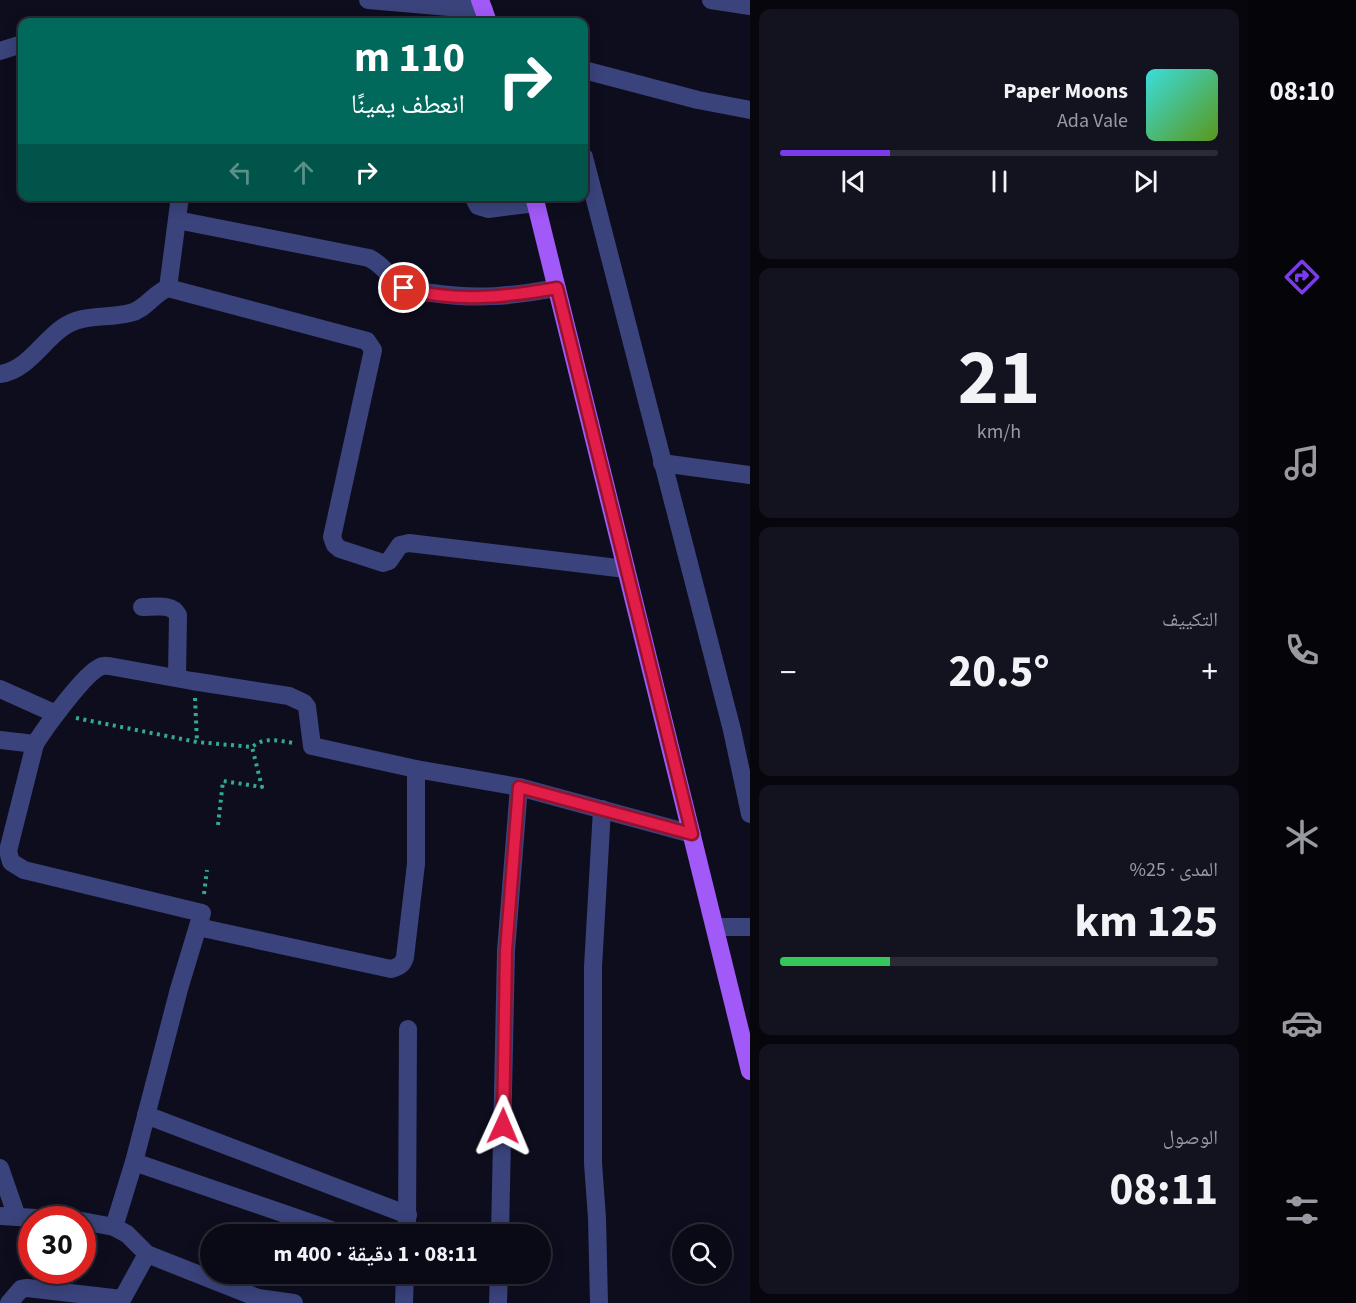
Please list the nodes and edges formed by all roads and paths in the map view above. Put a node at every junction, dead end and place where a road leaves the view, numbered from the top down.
1 (368, 0) edge
2 (711, 0) edge
3 (750, 6) edge
4 (484, 11) edge
5 (18, 45) edge
6 (0, 51) edge
7 (588, 71) edge
8 (750, 110) edge
9 (588, 172) edge
10 (179, 201) edge
11 (476, 201) edge
12 (530, 201) edge
13 (535, 201) edge
14 (177, 220) junction
15 (168, 288) junction
16 (557, 288) junction
17 (0, 374) edge
18 (663, 463) junction
19 (750, 475) edge
20 (626, 569) junction
21 (142, 607) dead end
22 (184, 679) junction
23 (0, 689) edge
24 (56, 714) junction
25 (0, 740) edge
26 (197, 742) junction
27 (35, 744) junction
28 (312, 746) junction
29 (252, 747) junction
30 (416, 769) junction
31 (519, 787) junction
32 (602, 809) junction
33 (750, 814) edge
34 (218, 825) dead end
35 (692, 834) junction
36 (207, 870) dead end
37 (200, 920) junction
38 (715, 927) junction
39 (750, 927) edge
40 (408, 1029) dead end
41 (750, 1071) edge
42 (146, 1115) junction
43 (134, 1162) junction
44 (0, 1168) edge
45 (408, 1215) junction
46 (9, 1216) edge
47 (96, 1224) edge
48 (314, 1224) edge
49 (408, 1224) edge
50 (500, 1224) edge
51 (114, 1227) junction
52 (147, 1254) junction
53 (405, 1284) edge
54 (499, 1284) edge
55 (121, 1301) edge
56 (260, 1301) edge
57 (9, 1303) edge
58 (294, 1303) edge
59 (404, 1303) edge
60 (498, 1303) edge
61 (599, 1303) edge

1 - 4 street
2 - 3 street
5 - 6 street
7 - 8 street
9 - 18 street
10 - 14 street
11 - 12 street
13 - 16 main road
14 - 15 street
14 - 16 street
15 - 17 street
15 - 20 street
16 - 20 main road
18 - 19 street
18 - 33 street
20 - 35 main road
21 - 22 street
22 - 24 street
22 - 26 path
22 - 28 street
23 - 24 street
24 - 26 path
24 - 27 street
25 - 27 street
26 - 29 path
27 - 37 street
28 - 29 path
28 - 30 street
29 - 34 path
30 - 31 street
30 - 37 street
31 - 32 street
31 - 50 street
32 - 35 street
32 - 61 street
35 - 38 main road
36 - 37 path
37 - 42 street
38 - 39 street
38 - 41 main road
40 - 45 street
42 - 43 street
42 - 45 street
43 - 48 street
43 - 51 street
44 - 46 street
45 - 49 street
47 - 51 street
51 - 52 street
52 - 55 street
52 - 56 street
53 - 59 street
54 - 60 street
55 - 57 street
56 - 58 street

